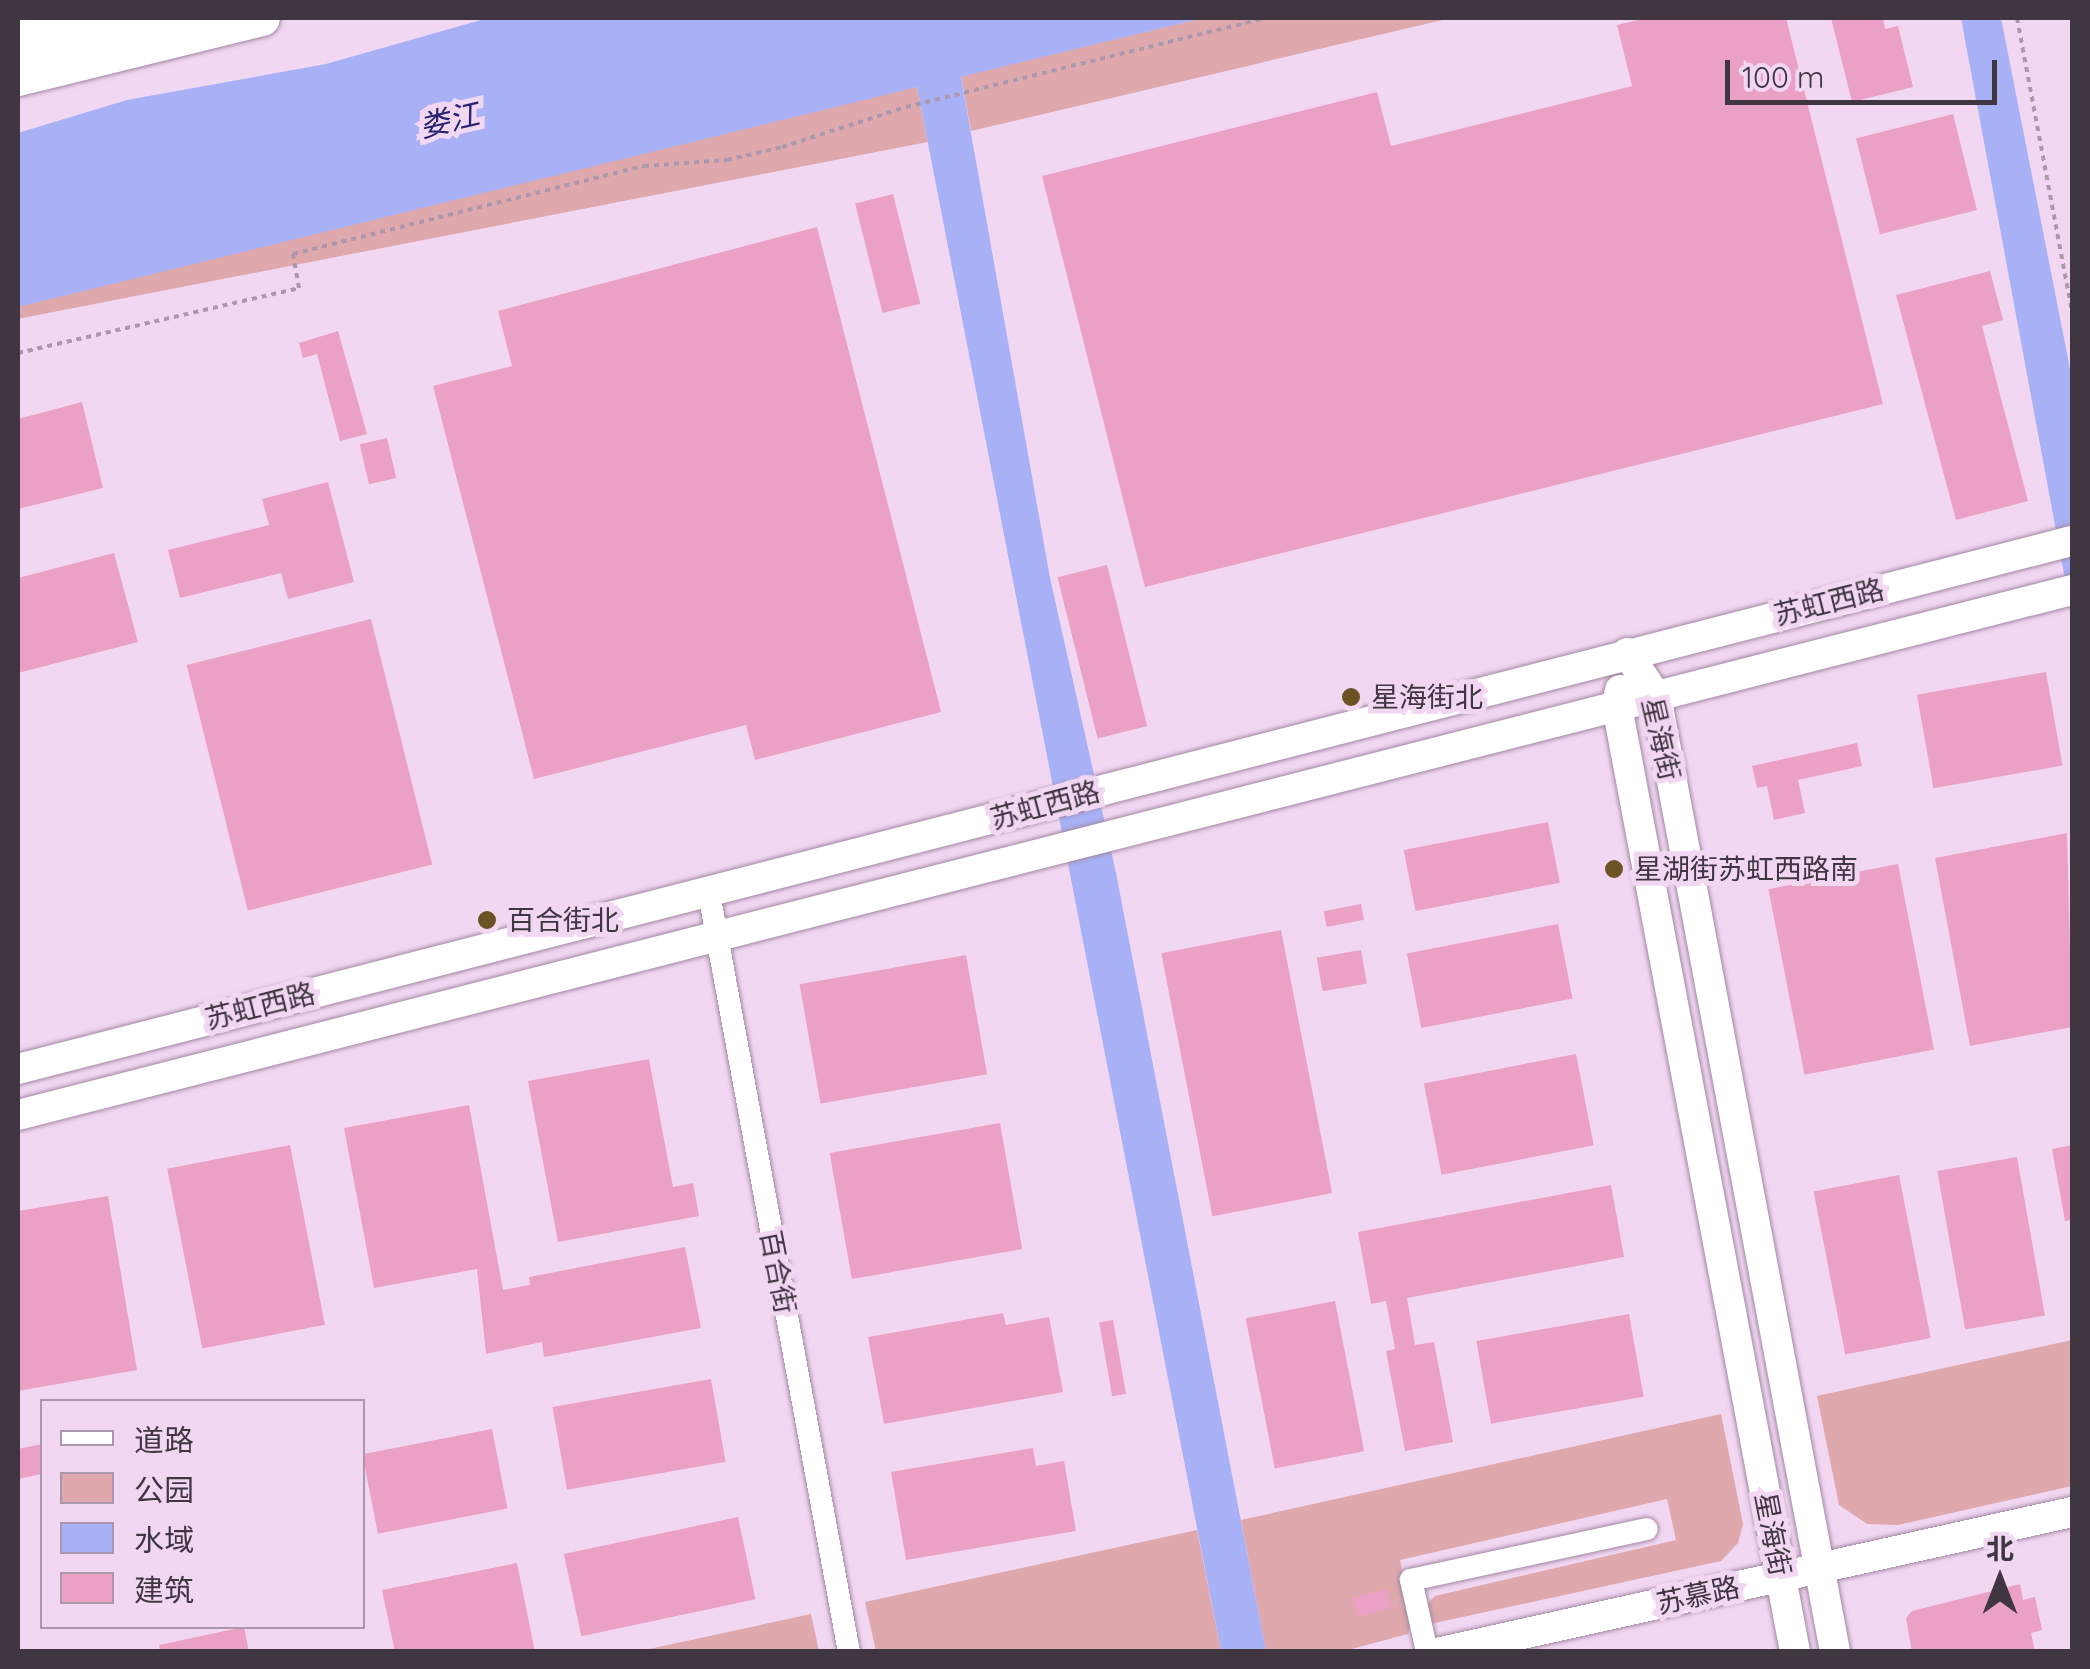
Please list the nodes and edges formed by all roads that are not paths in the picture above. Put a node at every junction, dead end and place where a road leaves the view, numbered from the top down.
1 (97, 18) edge
2 (182, 18) edge
3 (262, 18) edge
4 (18, 36) edge
5 (124, 53) junction
6 (18, 56) edge
7 (18, 78) edge
8 (18, 91) edge
9 (2064, 544) edge
10 (2068, 591) edge
11 (1627, 653) junction
12 (1656, 696) junction
13 (1617, 706) junction
14 (709, 893) junction
15 (716, 938) junction
16 (18, 1069) edge
17 (18, 1116) edge
18 (2072, 1512) edge
19 (1647, 1529) dead end
20 (1820, 1568) junction
21 (1781, 1576) junction
22 (849, 1652) edge
23 (1427, 1652) edge
24 (1440, 1652) edge
25 (1795, 1652) edge
26 (1835, 1652) edge

1 - 4 highway
2 - 6 main road
3 - 5 highway
5 - 7 highway
5 - 8 highway
9 - 11 main road, 苏虹西路
10 - 12 main road, 苏虹西路
11 - 12 main road, 星海街
11 - 13 main road, 星海街
11 - 14 main road, 苏虹西路
12 - 13 main road, 苏虹西路
12 - 20 main road, 星海街
13 - 15 main road, 苏虹西路
13 - 21 main road, 星海街
14 - 15 street, 百合街
14 - 16 main road, 苏虹西路
15 - 17 main road, 苏虹西路
15 - 22 street, 百合街
18 - 20 main road, 苏慕路
19 - 23 street
20 - 21 main road, 苏慕路
20 - 26 main road, 星海街
21 - 24 main road, 苏慕路
21 - 25 main road, 星海街

